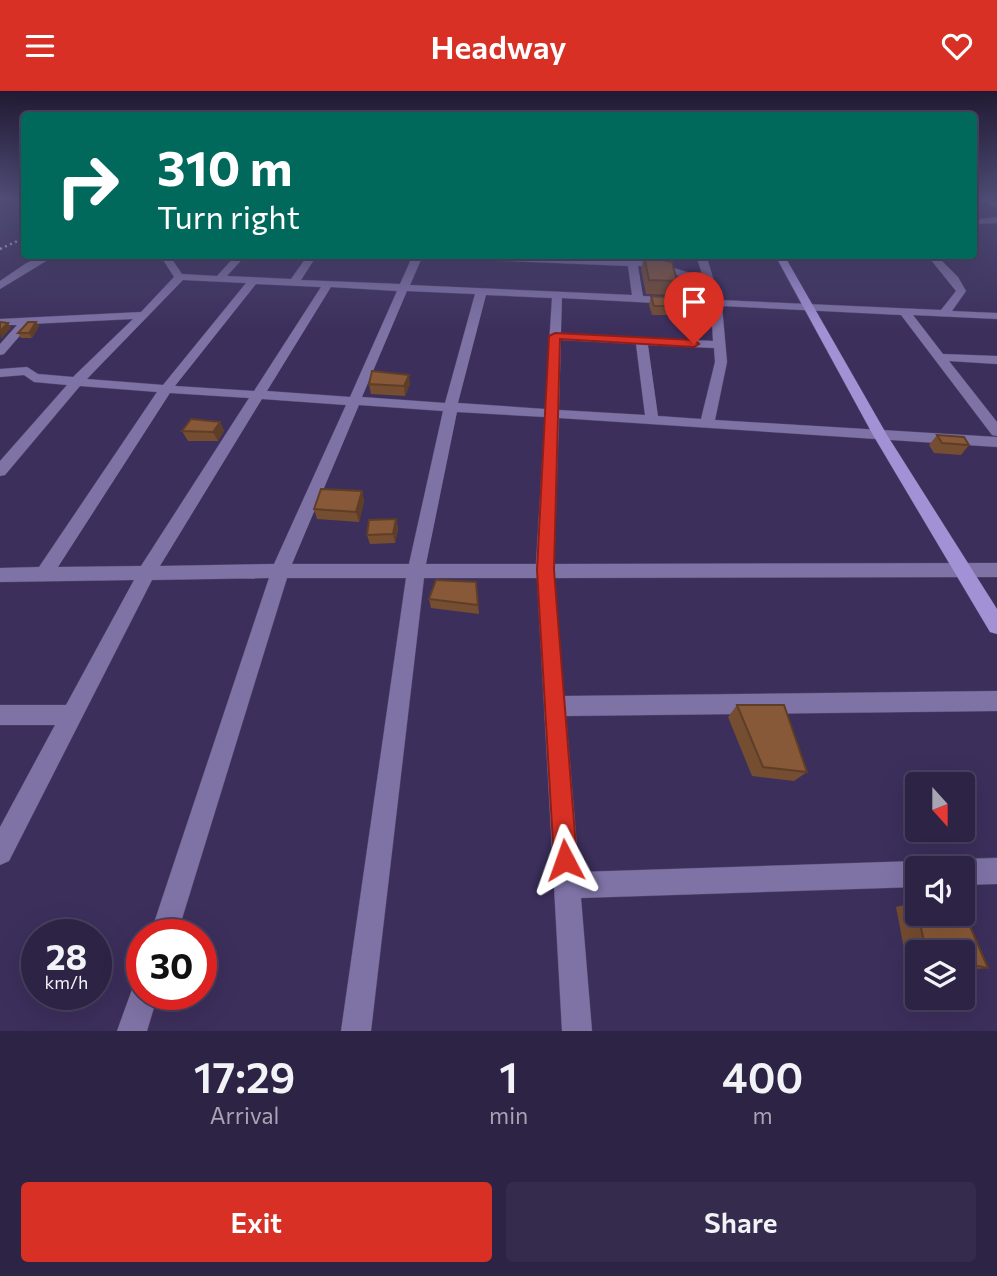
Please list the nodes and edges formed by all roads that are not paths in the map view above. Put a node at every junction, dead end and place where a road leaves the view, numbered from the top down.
1 (43, 259) edge
2 (167, 259) edge
3 (238, 259) edge
4 (310, 259) edge
5 (416, 259) edge
6 (632, 259) edge
7 (702, 259) edge
8 (781, 259) edge
9 (936, 260) dead end
10 (179, 277) junction
11 (220, 278) junction
12 (254, 280) junction
13 (294, 282) junction
14 (709, 282) junction
15 (328, 284) junction
16 (0, 286) edge
17 (403, 288) junction
18 (481, 292) junction
19 (557, 296) junction
20 (638, 299) junction
21 (716, 303) junction
22 (808, 307) junction
23 (904, 311) junction
24 (944, 313) junction
25 (144, 315) junction
26 (997, 316) edge
27 (26, 321) junction
28 (0, 322) edge
29 (555, 336) junction
30 (642, 342) junction
31 (2, 345) edge
32 (720, 345) junction
33 (939, 357) junction
34 (997, 360) edge
35 (0, 373) edge
36 (76, 382) junction
37 (166, 389) junction
38 (257, 394) junction
39 (353, 400) junction
40 (451, 406) junction
41 (551, 414) junction
42 (652, 420) junction
43 (707, 424) junction
44 (997, 432) edge
45 (880, 435) junction
46 (997, 442) edge
47 (0, 471) edge
48 (960, 569) junction
49 (545, 570) junction
50 (997, 570) edge
51 (280, 571) junction
52 (416, 571) junction
53 (147, 572) junction
54 (44, 574) junction
55 (0, 576) edge
56 (997, 627) edge
57 (997, 701) edge
58 (554, 706) junction
59 (0, 715) edge
60 (72, 715) junction
61 (0, 852) edge
62 (997, 871) edge
63 (975, 872) edge
64 (905, 874) edge
65 (567, 885) junction
66 (168, 919) edge
67 (139, 1010) edge
68 (132, 1031) edge
69 (356, 1031) edge
70 (577, 1031) edge

1 - 16 street
2 - 10 street
3 - 11 street
4 - 13 street
5 - 17 street
6 - 14 street
6 - 20 street
7 - 14 street
8 - 22 main road
9 - 24 street
10 - 11 street
10 - 25 street
11 - 12 street
12 - 13 street
12 - 37 street
13 - 15 street
14 - 21 street
15 - 17 street
15 - 38 street
17 - 18 street
17 - 39 street
18 - 19 street
18 - 40 street
19 - 20 street
19 - 29 street
20 - 21 street
21 - 22 street
21 - 32 street
22 - 23 street
22 - 45 main road
23 - 24 street
23 - 33 street
24 - 26 street
25 - 27 street
25 - 36 street
27 - 28 street
27 - 31 street
29 - 30 street
29 - 41 street
30 - 32 street
30 - 42 street
32 - 43 street
33 - 34 street
33 - 44 street
35 - 36 street
36 - 37 street
36 - 47 street
37 - 38 street
37 - 54 street
38 - 39 street
38 - 53 street
39 - 40 street
39 - 51 street
40 - 41 street
40 - 52 street
41 - 42 street
41 - 49 street
42 - 43 street
43 - 45 street
45 - 46 street
45 - 48 main road
48 - 49 street
48 - 50 street
48 - 56 main road
49 - 52 street
49 - 58 street
51 - 52 street
51 - 53 street
51 - 66 street
52 - 69 street
53 - 54 street
53 - 60 street
54 - 55 street
57 - 58 street
58 - 65 street
59 - 60 street
60 - 61 street
62 - 63 street
64 - 65 street
65 - 70 street
67 - 68 street

